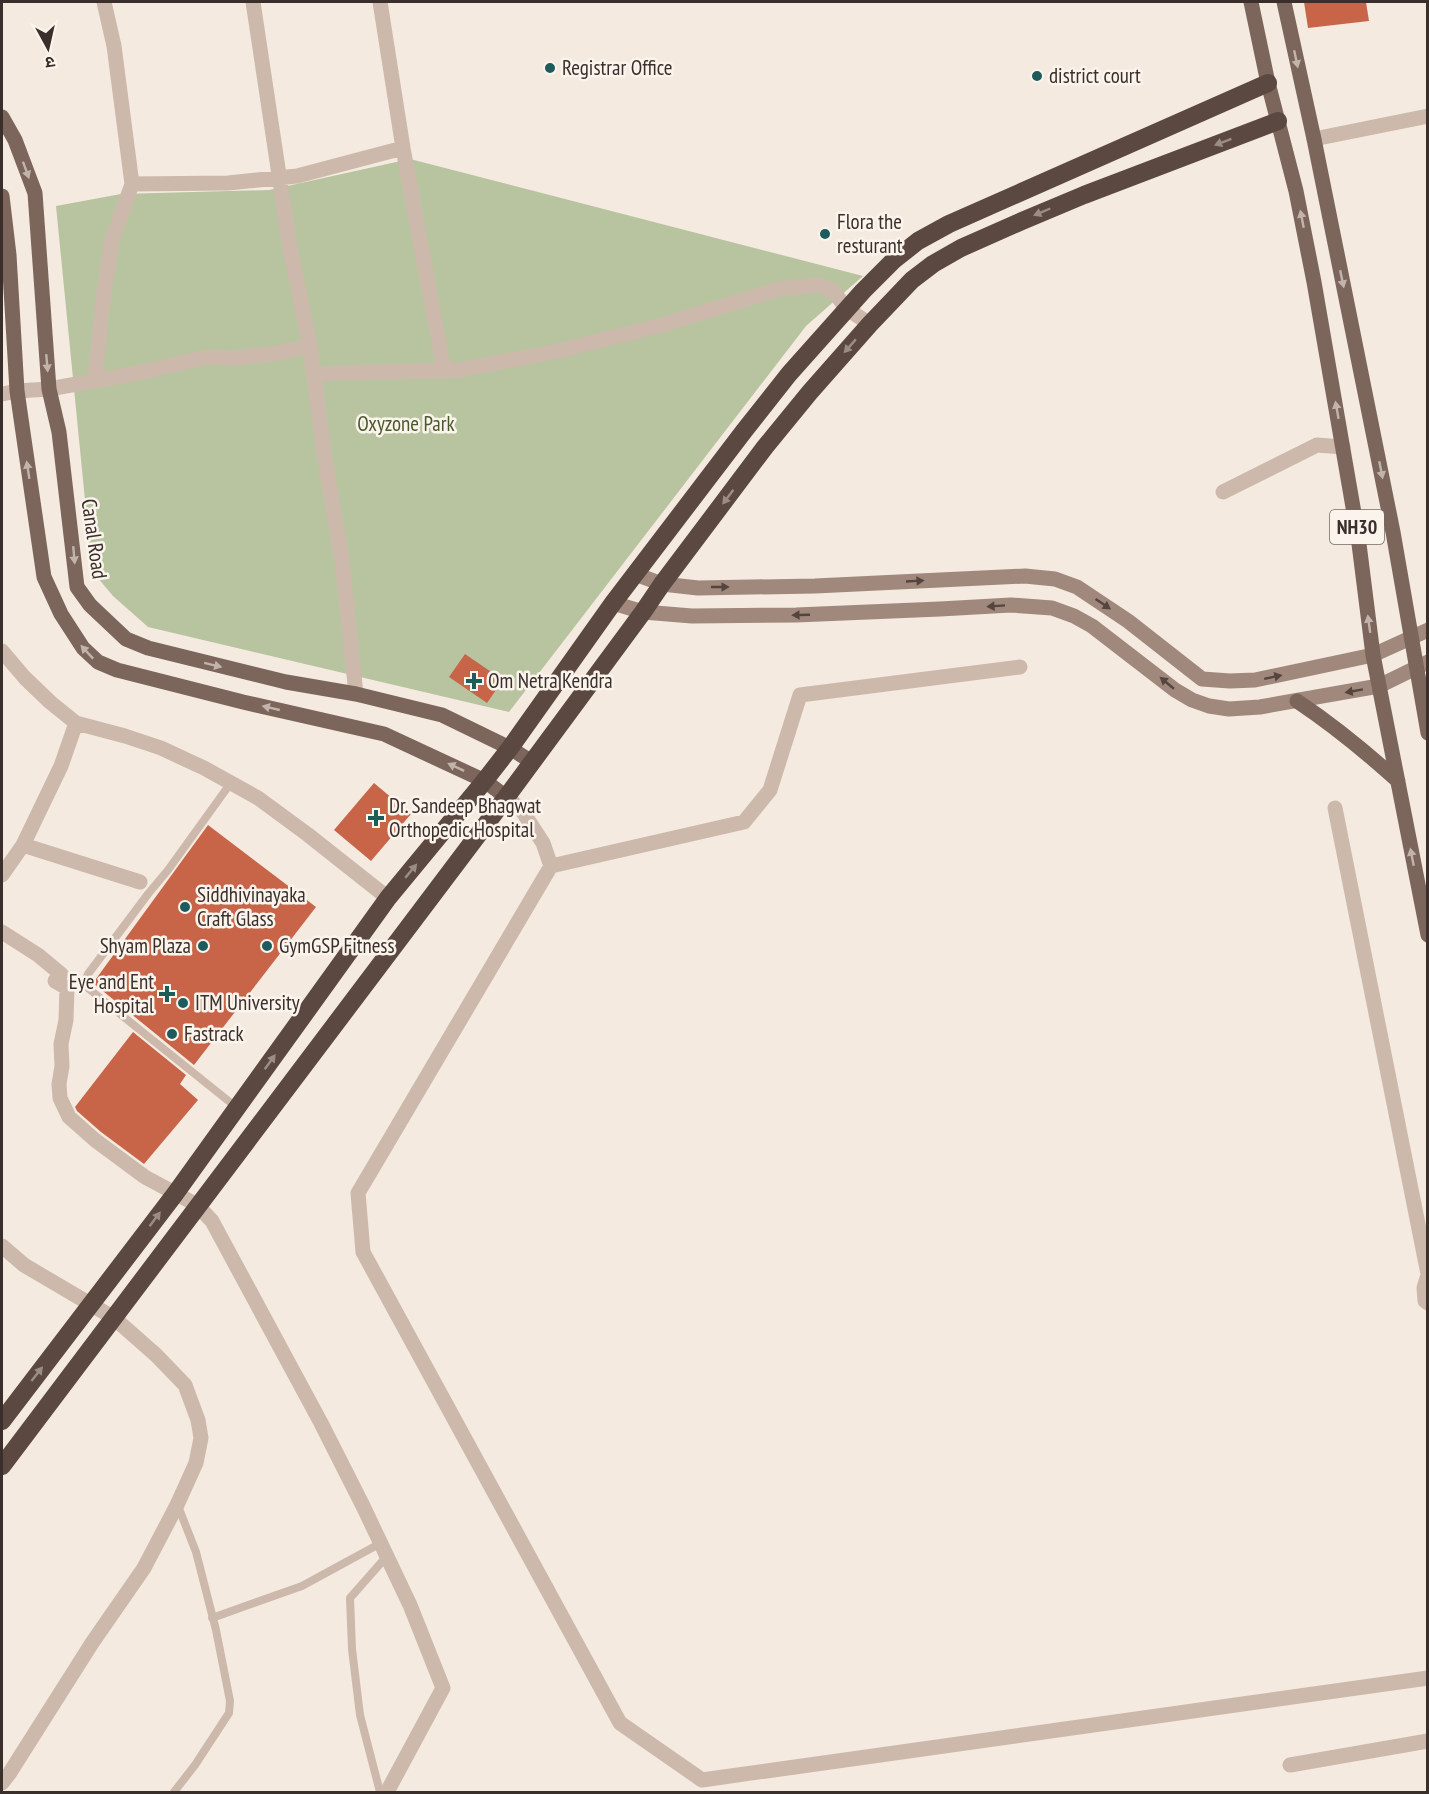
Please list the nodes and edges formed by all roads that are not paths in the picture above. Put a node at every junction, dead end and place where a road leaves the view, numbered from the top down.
1 (104, 2) edge
2 (253, 2) edge
3 (380, 2) edge
4 (1251, 2) edge
5 (1284, 2) edge
6 (1268, 83) junction
7 (1428, 116) edge
8 (2, 117) edge
9 (1278, 121) junction
10 (1314, 139) junction
11 (403, 148) junction
12 (279, 177) junction
13 (132, 184) junction
14 (2, 196) edge
15 (847, 309) junction
16 (870, 324) junction
17 (310, 346) junction
18 (444, 370) junction
19 (314, 374) junction
20 (95, 381) junction
21 (49, 389) junction
22 (9, 393) edge
23 (1343, 447) junction
24 (1223, 492) dead end
25 (635, 574) junction
26 (662, 585) junction
27 (613, 603) junction
28 (643, 612) junction
29 (1428, 630) edge
30 (1412, 638) junction
31 (2, 651) edge
32 (1373, 655) junction
33 (1422, 665) edge
34 (1020, 667) dead end
35 (1379, 686) junction
36 (356, 694) junction
37 (1297, 701) junction
38 (76, 723) junction
39 (1428, 733) edge
40 (510, 748) junction
41 (532, 762) junction
42 (485, 781) junction
43 (1398, 781) junction
44 (230, 784) junction
45 (506, 797) junction
46 (1335, 808) dead end
47 (23, 845) junction
48 (551, 866) junction
49 (2, 875) edge
50 (140, 882) dead end
51 (388, 898) junction
52 (2, 932) edge
53 (1428, 935) edge
54 (237, 1108) junction
55 (175, 1194) junction
56 (197, 1205) junction
57 (2, 1246) edge
58 (1428, 1274) edge
59 (1428, 1303) edge
60 (90, 1304) junction
61 (114, 1318) junction
62 (3, 1416) edge
63 (2, 1466) edge
64 (177, 1505) junction
65 (384, 1550) junction
66 (212, 1618) junction
67 (1428, 1678) edge
68 (1428, 1741) edge
69 (1290, 1765) dead end
70 (2, 1783) edge
71 (174, 1792) edge
72 (380, 1792) edge
73 (387, 1792) edge

1 - 13 street
2 - 12 street
3 - 11 street
4 - 6 main road, NH30
5 -> 10 main road, NH30
6 - 9 main road, NH30
6 - 15 highway
7 - 10 street
8 -> 21 main road, Canal Road
9 -> 16 highway
23 -> 9 main road, NH30
10 -> 30 main road, NH30
11 - 12 street
11 - 18 street
12 - 13 street
12 - 17 street
13 - 20 street
14 - 22 main road
15 - 16 street
15 - 18 street
15 - 25 highway
16 -> 26 highway
17 - 19 street
17 - 20 street
18 - 19 street
19 - 36 street
20 - 21 street
21 - 22 street
21 -> 36 main road, Canal Road
42 -> 22 main road
23 - 24 street
32 -> 23 main road, NH30
25 - 26 street
25 - 27 highway
26 - 28 highway
26 -> 32 street
27 - 28 street
27 - 40 highway
37 -> 28 street
28 - 41 highway
29 - 30 street
30 - 32 street
30 - 33 main road, NH30
31 - 38 street
32 - 35 main road, NH30
33 - 35 street
33 - 39 main road, NH30
34 - 48 street
35 -> 37 street
35 - 43 main road, NH30
36 - 40 main road, Canal Road
37 - 43 main road
38 - 44 street
38 - 47 street
40 - 41 main road, Canal Road
40 - 42 highway
41 - 45 highway
42 - 45 main road
51 -> 42 highway
53 -> 43 main road, NH30
44 - 51 street
44 - 54 lane
45 - 48 street
45 - 56 highway
46 - 58 street
47 - 49 street
47 - 50 street
48 - 67 street
54 -> 51 highway
52 - 55 street
54 - 55 highway
55 - 56 street
60 -> 55 highway
56 - 61 highway
56 - 65 street
57 - 60 street
58 - 59 street
60 - 61 street
62 -> 60 highway
61 - 63 highway
61 - 64 street
64 - 66 lane
64 - 70 street
65 - 66 lane
65 - 72 lane
65 - 73 street
66 - 71 lane
68 - 69 street

